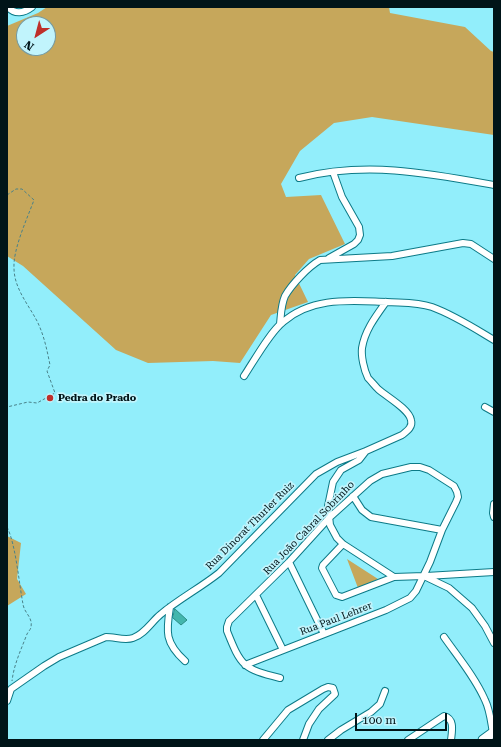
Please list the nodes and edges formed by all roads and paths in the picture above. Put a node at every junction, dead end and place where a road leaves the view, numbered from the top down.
1 (8, 7) edge
2 (32, 7) edge
3 (333, 172) junction
4 (299, 178) dead end
5 (494, 185) edge
6 (7, 196) edge
7 (494, 258) edge
8 (328, 259) junction
9 (386, 302) junction
10 (280, 324) junction
11 (494, 340) edge
12 (244, 376) dead end
13 (7, 406) edge
14 (485, 407) dead end
15 (494, 412) edge
16 (366, 450) junction
17 (353, 496) junction
18 (494, 504) edge
19 (494, 517) edge
20 (329, 518) junction
21 (7, 527) edge
22 (442, 530) junction
23 (344, 544) junction
24 (289, 562) junction
25 (494, 572) edge
26 (423, 576) junction
27 (394, 577) junction
28 (256, 595) junction
29 (170, 607) junction
30 (324, 634) junction
31 (444, 637) dead end
32 (494, 643) edge
33 (283, 650) junction
34 (185, 661) dead end
35 (245, 665) junction
36 (280, 678) dead end
37 (11, 689) junction
38 (385, 691) dead end
39 (7, 701) edge
40 (494, 733) edge
41 (264, 740) edge
42 (303, 740) edge
43 (328, 740) edge
44 (408, 740) edge
45 (451, 740) edge
46 (483, 740) edge

1 - 2 street
3 - 4 street
3 - 5 street
3 - 8 street
6 - 13 path
7 - 8 street
8 - 10 street
9 - 10 street
9 - 11 street
9 - 16 street, Rua Dinorat Thurler Ruiz
10 - 12 street
14 - 15 street
16 - 20 street, Rua Dinorat Thurler Ruiz
16 - 29 street, Rua Dinorat Thurler Ruiz
17 - 20 street, Rua João Cabral Sobrinho
17 - 22 street
17 - 22 street, Rua João Cabral Sobrinho
18 - 19 street
20 - 23 street
20 - 24 street, Rua João Cabral Sobrinho
21 - 37 path
22 - 26 street, Rua João Cabral Sobrinho
23 - 27 street
23 - 27 street
24 - 28 street, Rua João Cabral Sobrinho
24 - 30 street
25 - 26 street
26 - 27 street
26 - 30 street, Rua Paul Lehrer
26 - 32 street
28 - 33 street
28 - 35 street, Rua João Cabral Sobrinho
29 - 34 street
29 - 37 street, Rua Dinorat Thurler Ruiz
30 - 33 street, Rua Paul Lehrer
31 - 40 street
33 - 35 street, Rua Paul Lehrer
35 - 36 street
37 - 39 street
38 - 43 street
40 - 46 street
41 - 42 street
44 - 45 street

